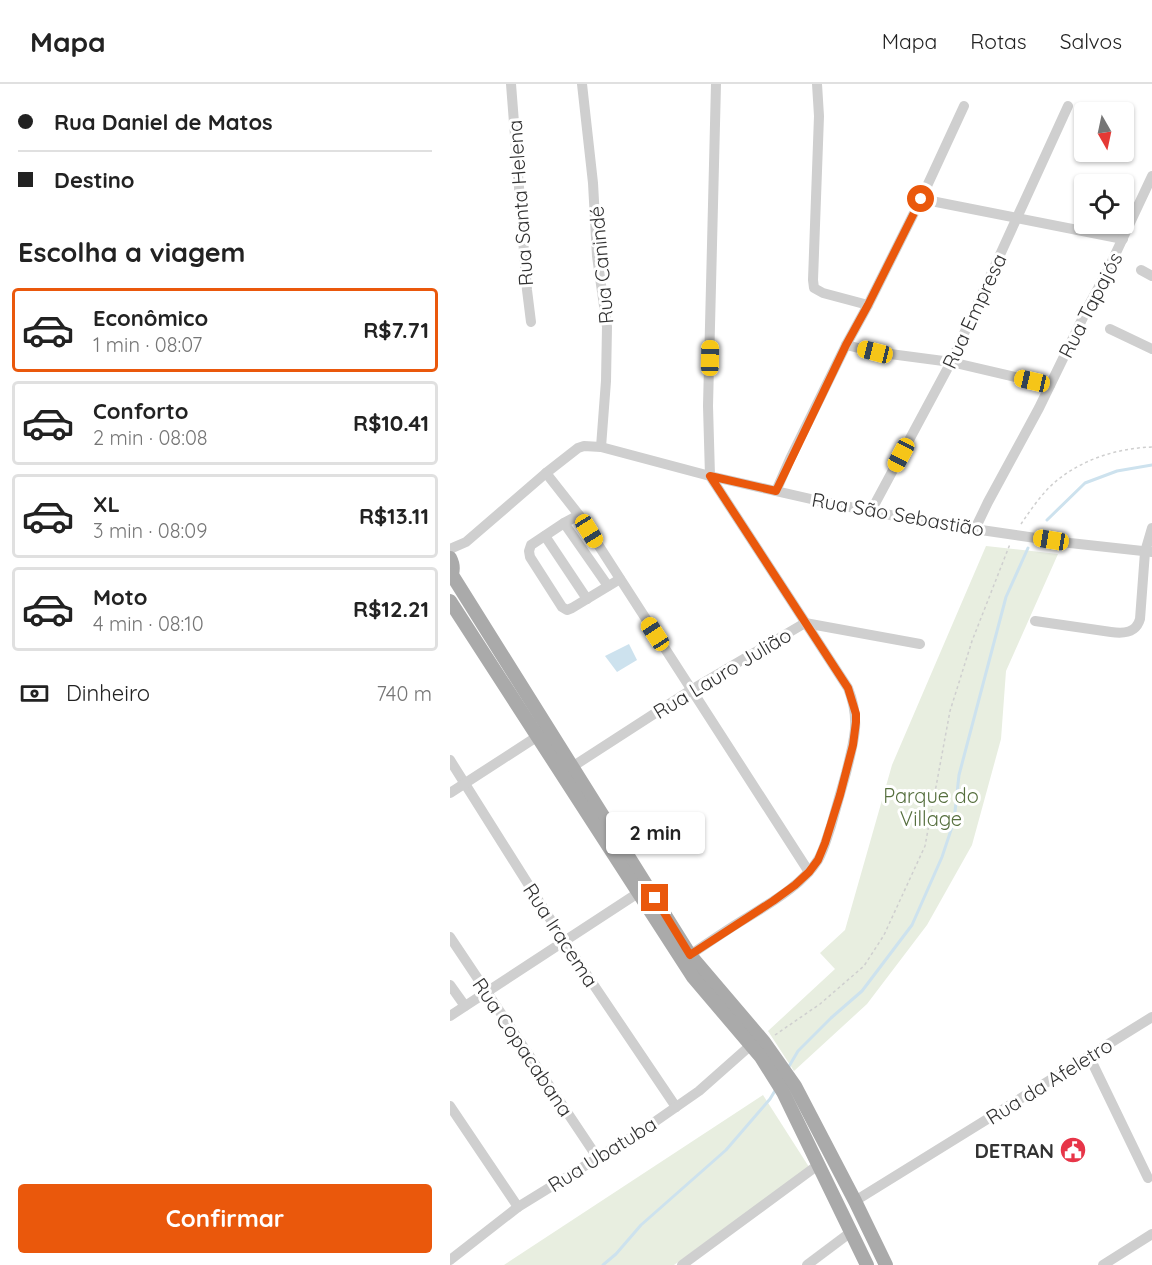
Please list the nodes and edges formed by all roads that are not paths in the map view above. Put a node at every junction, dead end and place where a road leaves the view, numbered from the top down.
1 (511, 84) edge
2 (582, 84) edge
3 (716, 84) edge
4 (817, 84) edge
5 (964, 106) dead end
6 (1068, 106) dead end
7 (1152, 176) edge
8 (921, 199) junction
9 (1016, 218) junction
10 (1123, 239) junction
11 (1141, 270) dead end
12 (1152, 276) edge
13 (868, 305) junction
14 (531, 322) dead end
15 (1110, 329) dead end
16 (846, 345) junction
17 (1152, 349) edge
18 (951, 362) junction
19 (1050, 385) junction
20 (601, 447) junction
21 (546, 473) junction
22 (710, 476) junction
23 (776, 491) junction
24 (871, 511) junction
25 (579, 515) junction
26 (564, 523) junction
27 (1152, 528) edge
28 (975, 529) junction
29 (545, 536) junction
30 (1149, 552) edge
31 (451, 564) edge
32 (620, 579) junction
33 (608, 586) junction
34 (587, 599) junction
35 (450, 601) edge
36 (1035, 621) dead end
37 (805, 623) junction
38 (920, 644) dead end
39 (691, 690) junction
40 (538, 735) junction
41 (450, 760) edge
42 (572, 767) junction
43 (465, 783) junction
44 (450, 793) edge
45 (809, 872) junction
46 (638, 893) junction
47 (450, 937) edge
48 (564, 941) junction
49 (690, 955) junction
50 (450, 985) edge
51 (486, 992) junction
52 (465, 1006) junction
53 (450, 1016) edge
54 (1152, 1017) edge
55 (762, 1049) junction
56 (1089, 1056) junction
57 (789, 1089) junction
58 (450, 1106) edge
59 (676, 1107) junction
60 (597, 1157) junction
61 (818, 1165) junction
62 (1148, 1178) dead end
63 (855, 1201) junction
64 (518, 1207) junction
65 (851, 1232) junction
66 (1152, 1234) edge
67 (450, 1260) edge
68 (682, 1265) edge
69 (807, 1265) edge
70 (867, 1265) edge
71 (886, 1265) edge
72 (1103, 1265) edge

1 - 14 street, Rua Santa Helena
2 - 20 street, Rua Canindé
3 - 22 street
4 - 13 street
5 - 8 street
6 - 9 street, Rua Empresa
7 - 10 street, Rua Tapajós
8 - 9 street
8 - 13 street
9 - 10 street
9 - 18 street, Rua Empresa
10 - 19 street, Rua Tapajós
11 - 12 street
13 - 16 street
15 - 17 street
16 - 18 street
16 - 23 street
18 - 19 street
18 - 24 street, Rua Empresa
19 - 28 street, Rua Tapajós
20 - 21 street, Rua São Sebastião
20 - 22 street, Rua São Sebastião
21 - 25 street
21 - 31 street, Rua São Sebastião
22 - 23 street, Rua São Sebastião
22 - 37 street
23 - 24 street, Rua São Sebastião
24 - 28 street, Rua São Sebastião
25 - 26 street
25 - 32 street
26 - 29 street
26 - 33 street
27 - 30 street
28 - 30 street, Rua São Sebastião
29 - 34 street
29 - 34 street
30 - 36 street
31 - 42 main road
32 - 33 street
32 - 39 street
33 - 34 street
35 - 40 main road
37 - 38 street, Rua Lauro Julião
37 - 39 street, Rua Lauro Julião
37 - 45 street
39 - 42 street, Rua Lauro Julião
39 - 45 street
40 - 43 street
40 - 46 main road
41 - 43 street, Rua Iracema
42 - 49 main road
43 - 44 street
43 - 48 street, Rua Iracema
45 - 49 street
46 - 48 street
46 - 55 main road
47 - 51 street, Rua Copacabana
48 - 51 street
48 - 59 street, Rua Iracema
49 - 55 main road
50 - 52 street
51 - 52 street
51 - 60 street, Rua Copacabana
52 - 53 street
54 - 56 street, Rua da Afeletro
55 - 57 main road
55 - 59 street, Rua Ubatuba
56 - 62 street
56 - 63 street, Rua da Afeletro
57 - 61 main road
57 - 63 main road
58 - 64 street
59 - 60 street, Rua Ubatuba
60 - 64 street, Rua Ubatuba
61 - 65 main road
61 - 68 street
63 - 71 main road
64 - 67 street, Rua Ubatuba
65 - 69 street
65 - 70 main road
66 - 72 street

